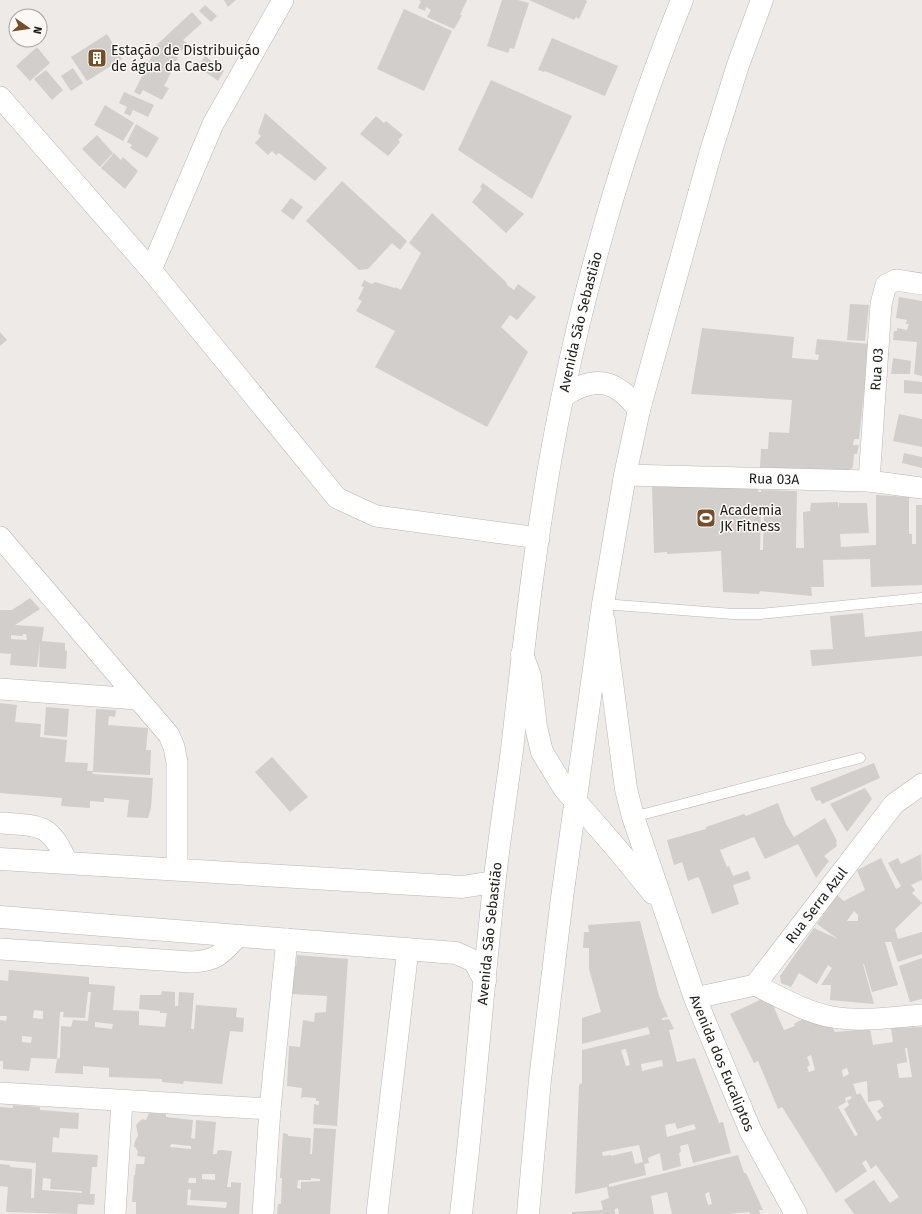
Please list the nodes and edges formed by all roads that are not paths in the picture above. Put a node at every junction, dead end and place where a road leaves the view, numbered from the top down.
1 (283, 0) edge
2 (682, 0) edge
3 (762, 0) edge
4 (0, 97) edge
5 (151, 270) junction
6 (917, 283) edge
7 (563, 396) junction
8 (639, 410) junction
9 (625, 475) junction
10 (869, 481) junction
11 (922, 488) edge
12 (0, 537) edge
13 (538, 538) junction
14 (922, 598) edge
15 (602, 607) junction
16 (522, 654) junction
17 (0, 689) edge
18 (137, 699) junction
19 (860, 758) dead end
20 (922, 784) edge
21 (577, 800) junction
22 (633, 816) junction
23 (0, 823) edge
24 (0, 859) edge
25 (66, 862) junction
26 (177, 869) junction
27 (494, 882) junction
28 (662, 905) junction
29 (0, 918) edge
30 (239, 935) junction
31 (287, 939) junction
32 (0, 949) edge
33 (408, 949) junction
34 (485, 981) junction
35 (755, 985) junction
36 (695, 998) junction
37 (922, 1014) edge
38 (0, 1092) edge
39 (122, 1101) junction
40 (270, 1109) junction
41 (115, 1214) edge
42 (262, 1214) edge
43 (377, 1214) edge
44 (461, 1214) edge
45 (528, 1214) edge
46 (795, 1214) edge

1 - 5 street
2 - 7 main road, Avenida São Sebastião
3 - 8 main road
4 - 5 street
5 - 13 street
6 - 10 street, Rua 03
7 - 8 main road
7 - 13 main road, Avenida São Sebastião
8 - 9 main road
9 - 10 street, Rua 03A
9 - 15 main road
10 - 11 street, Rua 03A
12 - 18 street
13 - 16 main road, Avenida São Sebastião
14 - 15 lane
15 - 21 main road
15 - 22 main road
16 - 21 main road, Avenida São Sebastião
16 - 27 main road, Avenida São Sebastião
17 - 18 street
18 - 26 street
19 - 22 lane
20 - 35 street, Rua Serra Azul
21 - 28 main road, Avenida São Sebastião
21 - 45 main road
22 - 28 main road
23 - 25 street
24 - 25 main road
25 - 26 main road
26 - 27 main road
27 - 34 main road, Avenida São Sebastião
28 - 36 main road, Avenida dos Eucaliptos
29 - 30 main road
30 - 31 main road
30 - 32 street
31 - 33 main road
31 - 40 street
33 - 34 main road
33 - 43 street
34 - 44 main road, Avenida São Sebastião
35 - 36 street
35 - 37 street
36 - 46 main road, Avenida dos Eucaliptos
38 - 39 street
39 - 40 street
39 - 41 street
40 - 42 street

